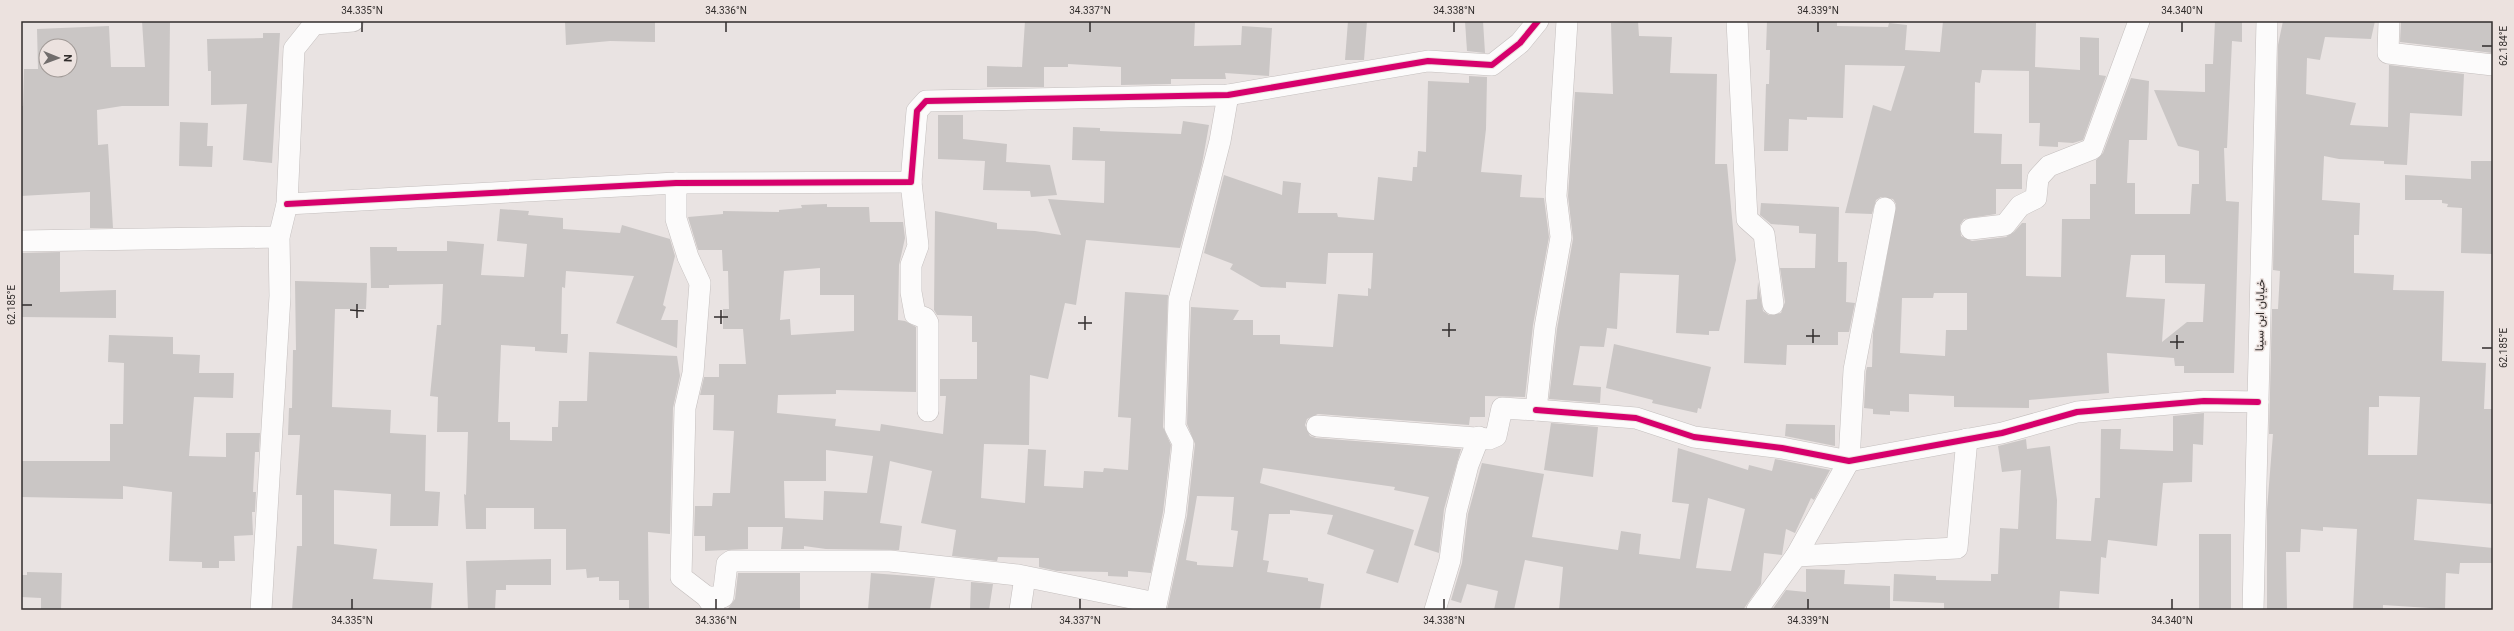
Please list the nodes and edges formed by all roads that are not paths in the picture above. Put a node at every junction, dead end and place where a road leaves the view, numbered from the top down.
1 (353, 21) edge
2 (1538, 21) edge
3 (1567, 21) edge
4 (1737, 21) edge
5 (2139, 21) edge
6 (2267, 21) edge
7 (2389, 21) edge
8 (2493, 65) edge
9 (1228, 95) junction
10 (911, 182) junction
11 (676, 183) junction
12 (287, 204) junction
13 (1885, 208) dead end
14 (1971, 229) dead end
15 (279, 237) junction
16 (21, 241) edge
17 (1773, 304) dead end
18 (2258, 402) junction
19 (1536, 410) junction
20 (928, 412) dead end
21 (1317, 426) dead end
22 (1479, 437) junction
23 (1967, 439) junction
24 (1849, 461) junction
25 (1796, 556) junction
26 (1025, 577) junction
27 (711, 603) edge
28 (1156, 606) edge
29 (261, 610) edge
30 (1020, 610) edge
31 (1435, 610) edge
32 (1757, 610) edge
33 (2253, 610) edge

1 - 12 street
2 - 9 street
3 - 19 street
4 - 17 street
5 - 14 street
6 - 18 street, خیابان ابن سینا
7 - 8 street
9 - 10 street
9 - 28 street
10 - 11 street
10 - 20 street
11 - 12 street
11 - 27 street
12 - 15 street
13 - 24 street
15 - 16 street
15 - 29 street
18 - 23 street
18 - 33 street, خیابان ابن سینا
19 - 22 street
19 - 24 street
21 - 22 street
22 - 31 street
23 - 24 street
23 - 25 street
24 - 25 street
25 - 32 street
26 - 27 street
26 - 28 street
26 - 30 street

